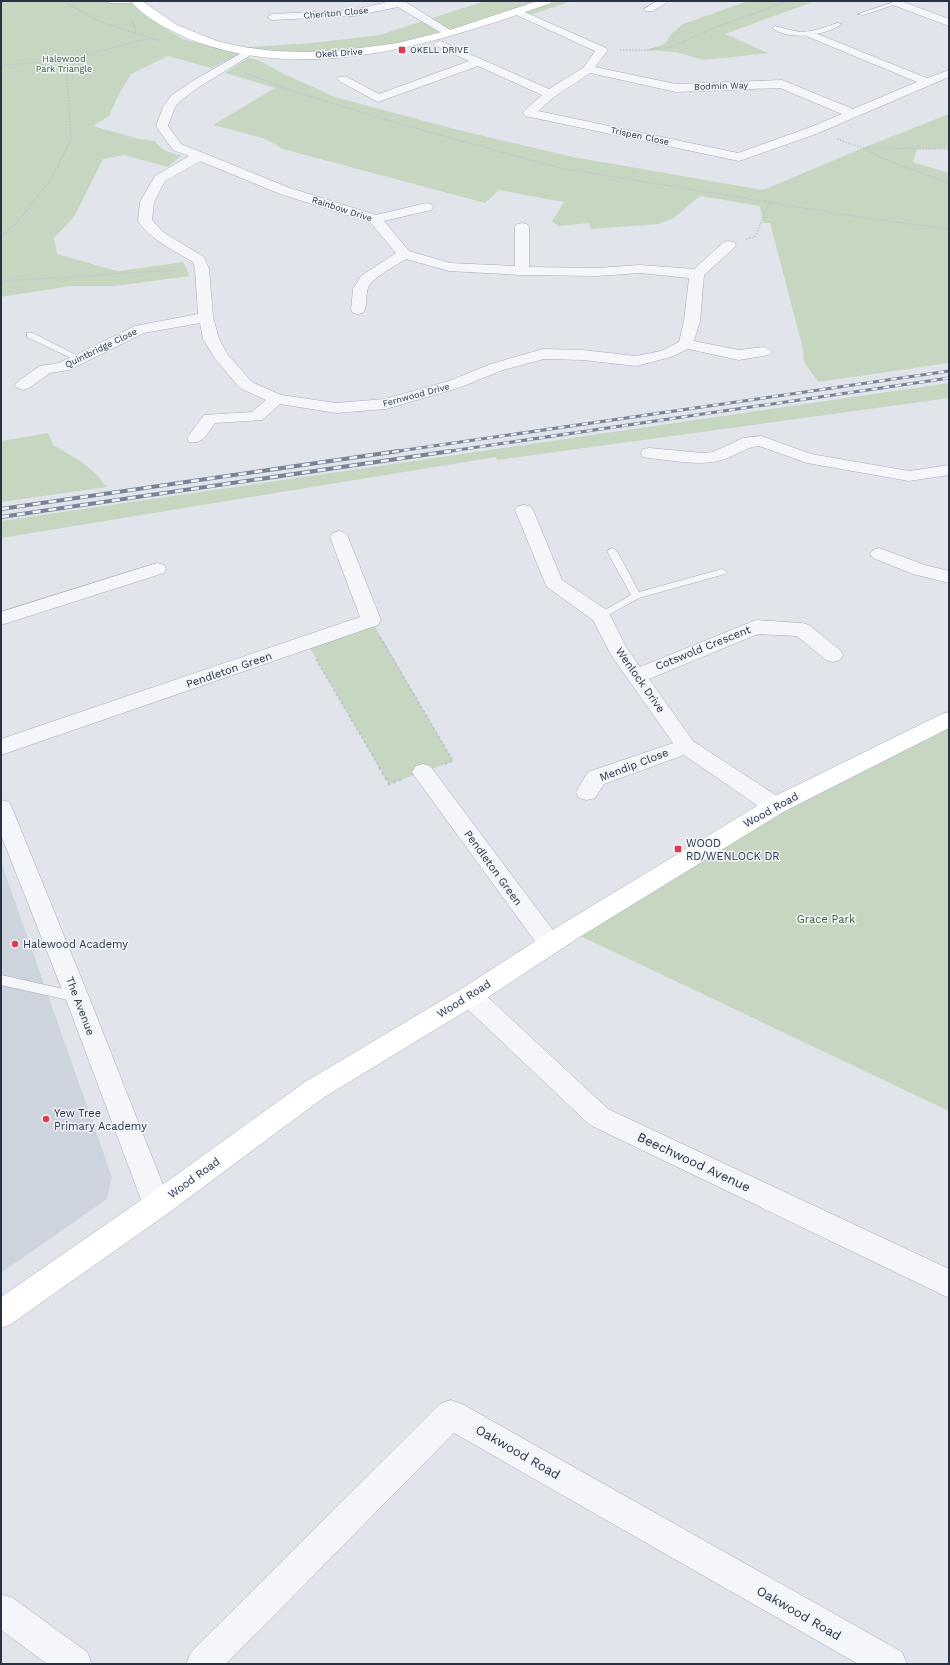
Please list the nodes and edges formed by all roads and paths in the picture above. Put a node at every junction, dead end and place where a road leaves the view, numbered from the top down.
1 (63, 1) edge
2 (110, 1) edge
3 (130, 1) edge
4 (136, 1) edge
5 (547, 1) edge
6 (663, 1) edge
7 (788, 1) edge
8 (398, 2) edge
9 (900, 2) edge
10 (649, 9) dead end
11 (516, 12) junction
12 (862, 14) dead end
13 (272, 17) dead end
14 (949, 22) edge
15 (839, 24) dead end
16 (775, 28) dead end
17 (449, 33) junction
18 (810, 34) junction
19 (150, 37) junction
20 (164, 43) dead end
21 (440, 44) dead end
22 (602, 50) junction
23 (250, 51) junction
24 (66, 59) junction
25 (478, 62) junction
26 (1, 65) edge
27 (227, 66) junction
28 (588, 69) junction
29 (949, 73) edge
30 (343, 79) dead end
31 (927, 82) junction
32 (550, 94) junction
33 (851, 113) junction
34 (812, 131) junction
35 (863, 148) junction
36 (949, 149) edge
37 (199, 156) junction
38 (949, 183) edge
39 (769, 203) junction
40 (426, 207) dead end
41 (375, 218) junction
42 (522, 227) dead end
43 (949, 229) edge
44 (1, 237) edge
45 (729, 245) joint
46 (404, 254) junction
47 (170, 270) dead end
48 (522, 271) junction
49 (697, 274) junction
50 (1, 281) edge
51 (358, 310) dead end
52 (206, 317) junction
53 (30, 335) dead end
54 (686, 344) junction
55 (764, 352) dead end
56 (78, 358) junction
57 (23, 385) dead end
58 (276, 399) junction
59 (195, 438) dead end
60 (649, 453) dead end
61 (949, 470) edge
62 (524, 510) dead end
63 (339, 537) dead end
64 (612, 551) dead end
65 (879, 554) dead end
66 (157, 569) dead end
67 (722, 572) dead end
68 (949, 577) edge
69 (636, 596) junction
70 (3, 614) edge
71 (601, 616) junction
72 (371, 620) junction
73 (307, 643) junction
74 (833, 655) dead end
75 (637, 676) junction
76 (949, 718) edge
77 (686, 746) junction
78 (1, 747) edge
79 (423, 772) junction
80 (587, 792) dead end
81 (775, 806) junction
82 (1, 808) edge
83 (550, 944) junction
84 (1, 980) edge
85 (470, 996) junction
86 (77, 997) junction
87 (157, 1205) junction
88 (949, 1284) edge
89 (1, 1314) edge
90 (1, 1610) edge
91 (75, 1664) edge
92 (203, 1664) edge
93 (890, 1664) edge

1 - 19 path
2 - 3 lane
4 - 23 street, Okell Drive
5 - 11 street, Okell Drive
6 - 10 street
7 - 22 path
8 - 13 street, Cheriton Close
8 - 17 street
9 - 12 lane
9 - 14 street
11 - 17 street, Okell Drive
11 - 22 street
15 - 18 lane
16 - 18 lane
17 - 23 street, Okell Drive
18 - 31 street
19 - 20 path
19 - 24 path
21 - 25 street
22 - 28 street, Trispen Close
23 - 27 street, Rainbow Drive
24 - 26 path
24 - 44 path
25 - 30 street
25 - 32 street
27 - 37 street, Rainbow Drive
27 - 39 path
28 - 32 street, Trispen Close
28 - 33 street, Bodmin Way
29 - 31 street, Trispen Close
31 - 33 street, Trispen Close
32 - 34 street, Trispen Close
33 - 34 street, Trispen Close
34 - 35 path
35 - 36 path
35 - 38 path
37 - 41 street, Rainbow Drive
37 - 52 street, Fernwood Drive
39 - 43 path
39 - 45 path
40 - 41 street
41 - 46 street, Rainbow Drive
42 - 48 street
45 - 49 street
46 - 48 street
46 - 51 street
47 - 50 path
48 - 49 street
49 - 54 street
52 - 56 street, Quintbridge Close
52 - 58 street, Fernwood Drive
53 - 56 lane
54 - 55 street
54 - 58 street, Fernwood Drive
56 - 57 street, Quintbridge Close
58 - 59 street
60 - 61 street
62 - 71 street, Wenlock Drive
63 - 72 street
64 - 69 lane
65 - 68 street
66 - 70 street
67 - 69 lane
69 - 71 lane
71 - 75 street, Wenlock Drive
72 - 73 street, Pendleton Green
72 - 79 path
73 - 78 street, Pendleton Green
73 - 79 path
74 - 75 street, Cotswold Crescent
75 - 77 street, Wenlock Drive
76 - 81 street, Wood Road
77 - 80 street, Mendip Close
77 - 81 street, Wenlock Drive
79 - 83 street, Pendleton Green
81 - 83 street, Wood Road
82 - 86 street, The Avenue
83 - 85 street, Wood Road
84 - 86 lane
85 - 87 street, Wood Road
85 - 88 street, Beechwood Avenue
86 - 87 street, The Avenue
87 - 89 street, Wood Road
90 - 91 street
92 - 93 street, Oakwood Road

